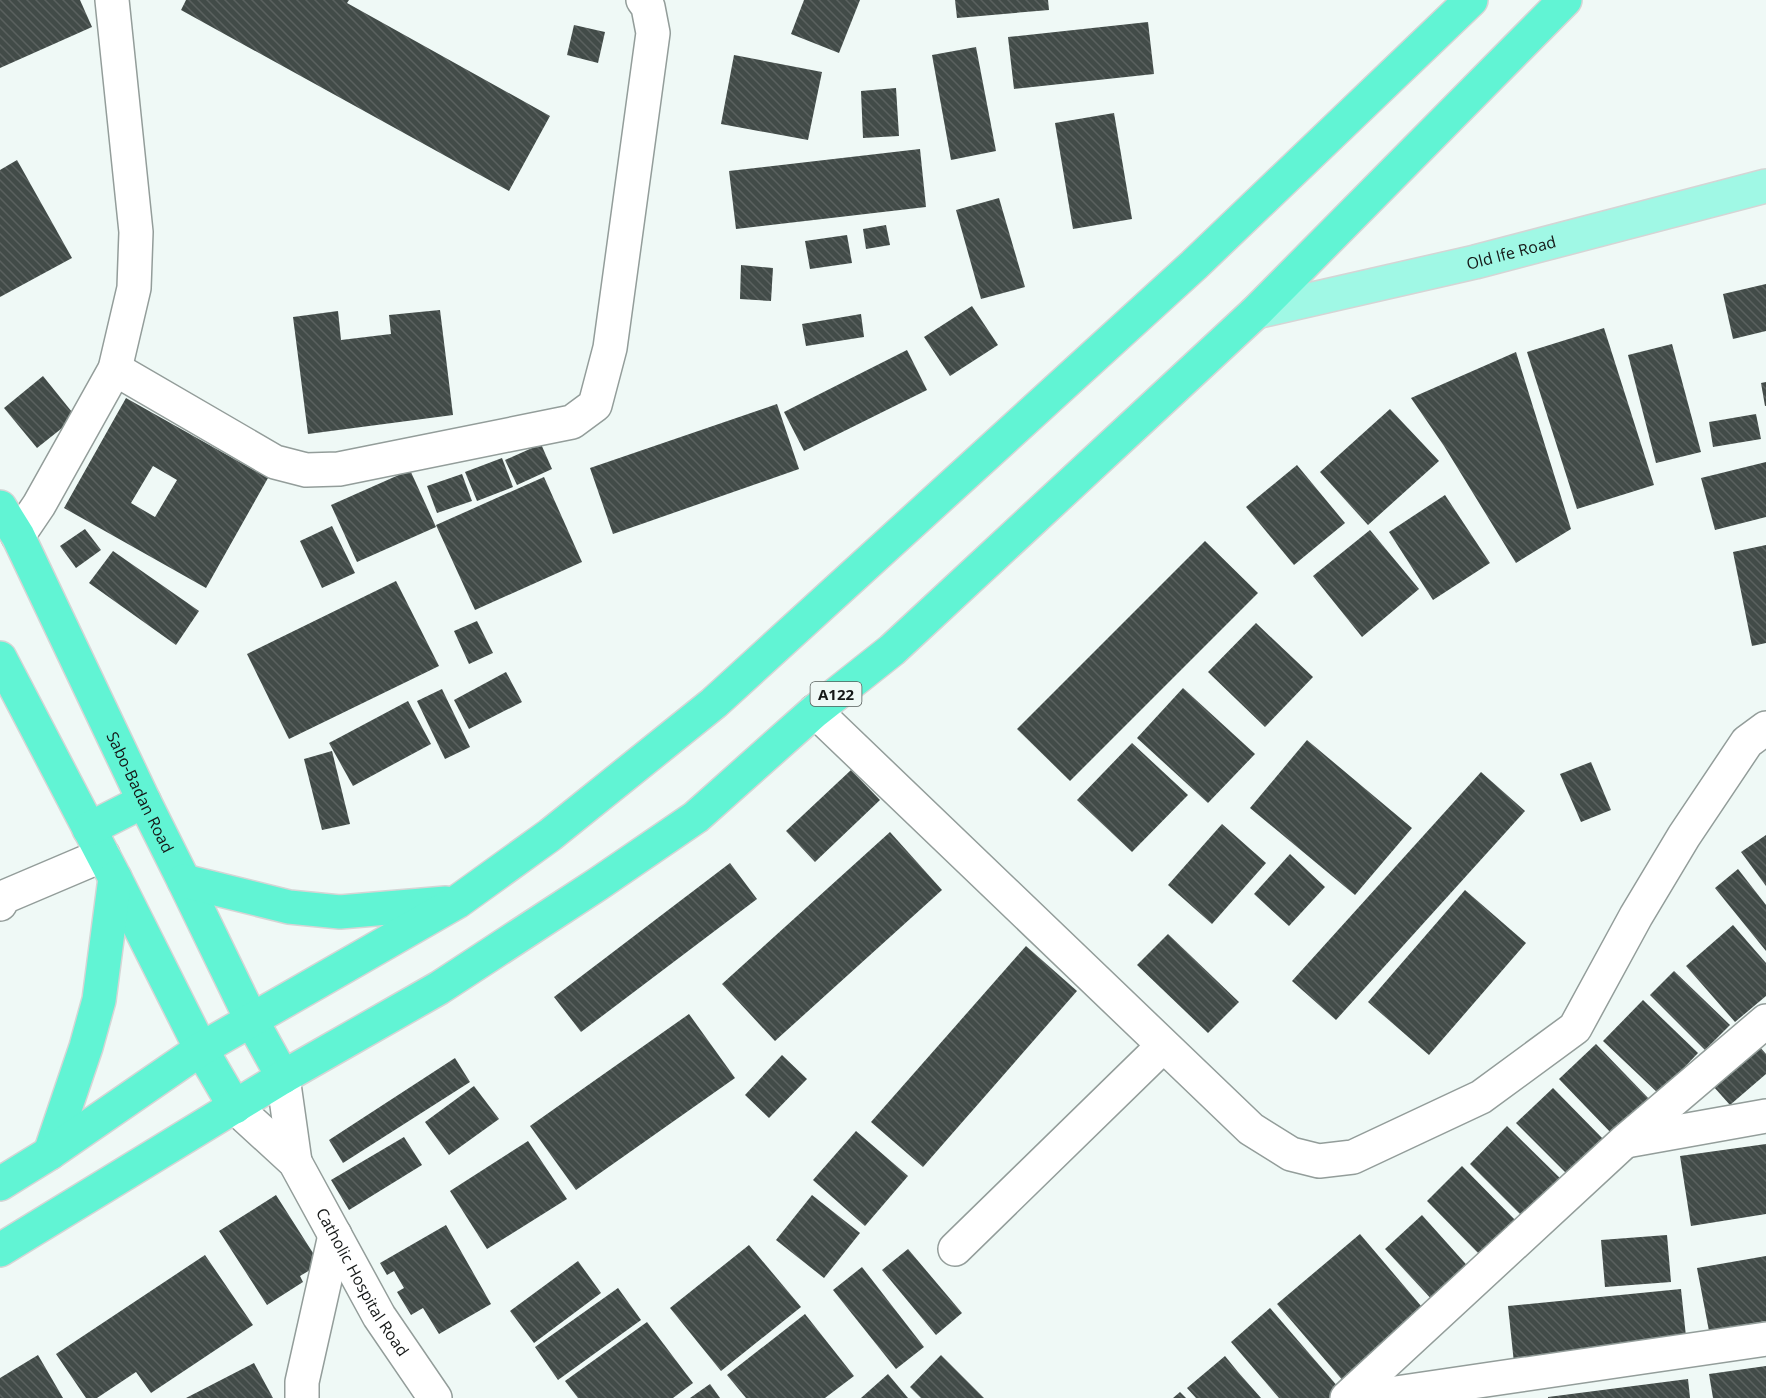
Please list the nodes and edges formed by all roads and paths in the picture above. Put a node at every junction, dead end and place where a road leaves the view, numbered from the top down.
1 (112, 0) edge
2 (643, 0) edge
3 (1471, 0) edge
4 (1565, 0) edge
5 (1766, 186) edge
6 (1256, 312) junction
7 (115, 369) junction
8 (0, 507) edge
9 (18, 536) junction
10 (0, 658) edge
11 (815, 711) junction
12 (1766, 728) edge
13 (144, 801) junction
14 (102, 854) junction
15 (184, 880) junction
16 (1, 899) edge
17 (456, 902) junction
18 (252, 1021) junction
19 (1766, 1021) edge
20 (1163, 1046) junction
21 (201, 1049) junction
22 (283, 1077) junction
23 (235, 1107) junction
24 (1766, 1116) edge
25 (1624, 1142) junction
26 (50, 1153) junction
27 (295, 1162) junction
28 (0, 1184) edge
29 (335, 1235) junction
30 (955, 1249) dead end
31 (0, 1250) edge
32 (1766, 1339) edge
33 (302, 1398) edge
34 (435, 1398) edge
35 (1347, 1398) edge
36 (1362, 1398) edge

1 - 7 street
2 - 7 street
3 - 17 highway
4 - 6 highway, A122
5 - 6 main road, Old Ife Road
6 - 11 highway, A122
7 - 9 street
8 - 9 highway, Sabo-Badan Road
9 - 13 highway, Sabo-Badan Road
10 - 14 highway
11 - 20 street
11 - 22 highway, A122
12 - 20 street
13 - 14 highway
13 - 15 highway, Sabo-Badan Road
14 - 16 street
14 - 21 highway
14 - 26 highway
15 - 17 highway
15 - 18 highway, Sabo-Badan Road
17 - 18 highway
18 - 21 highway
18 - 22 highway, Sabo-Badan Road
19 - 25 street
20 - 30 street
21 - 23 highway
21 - 26 highway
22 - 23 highway, A122
22 - 27 street, Catholic Hospital Road
23 - 27 street, Catholic Hospital Road
23 - 31 highway, A122
24 - 25 street
25 - 35 street
26 - 28 highway
27 - 29 street, Catholic Hospital Road
29 - 33 street
29 - 34 street, Catholic Hospital Road
32 - 36 street

